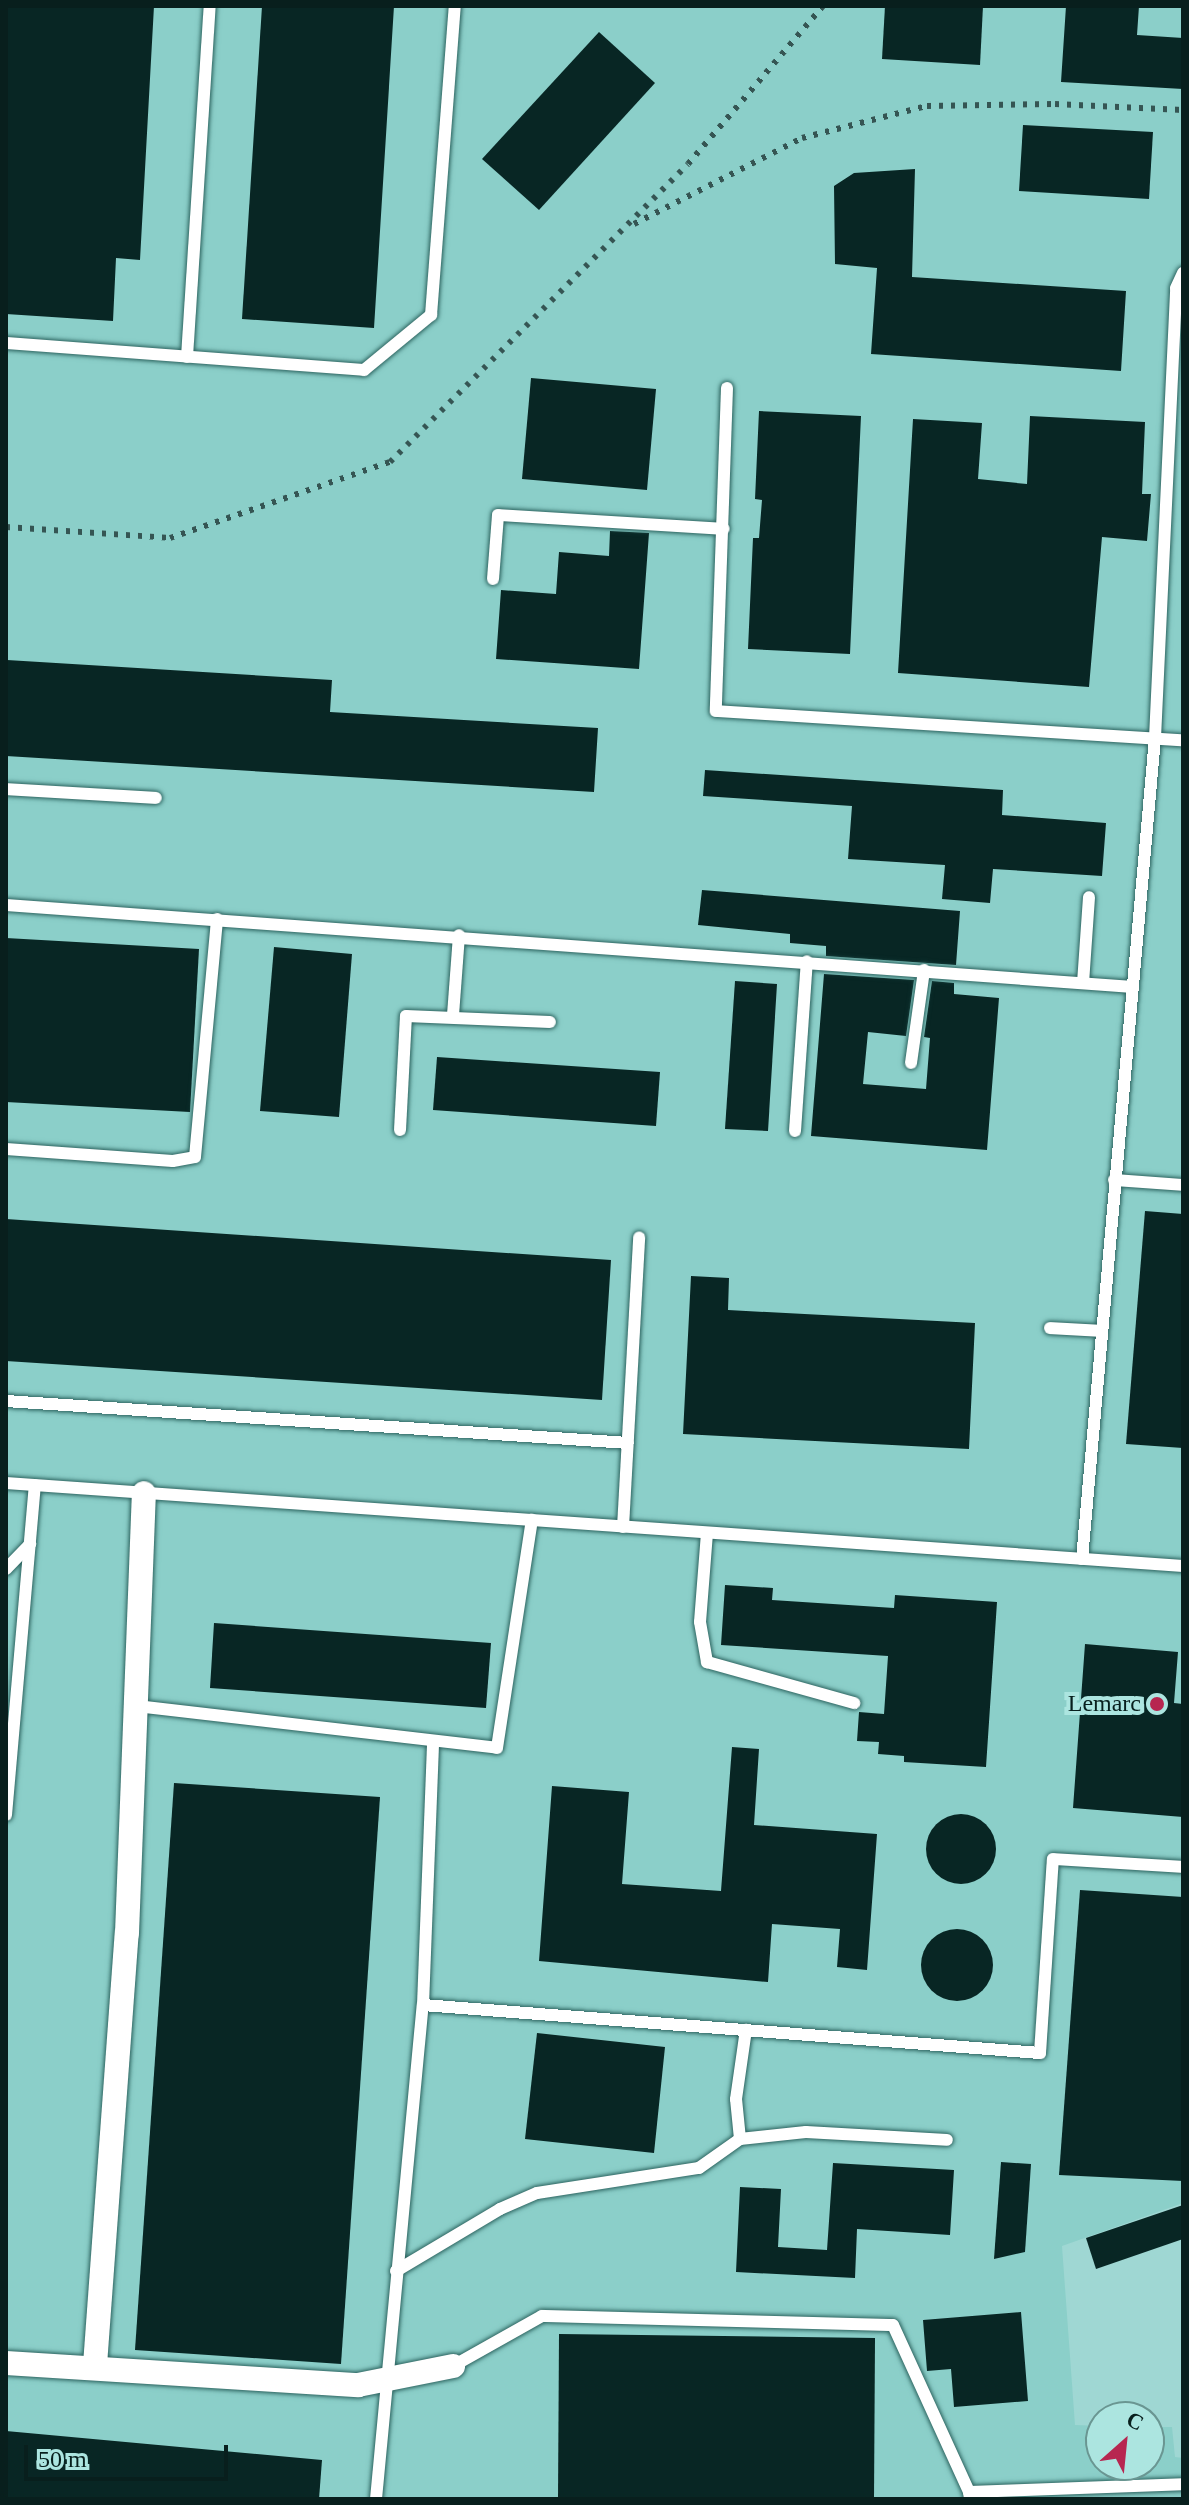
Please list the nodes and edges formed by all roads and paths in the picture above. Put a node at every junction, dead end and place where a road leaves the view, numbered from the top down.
1 (210, 6) edge
2 (455, 6) edge
3 (1183, 273) edge
4 (6, 343) edge
5 (187, 357) junction
6 (727, 388) dead end
7 (724, 529) junction
8 (493, 579) dead end
9 (1155, 738) junction
10 (1183, 740) edge
11 (6, 789) edge
12 (156, 798) dead end
13 (1089, 897) dead end
14 (6, 905) edge
15 (217, 919) junction
16 (459, 935) junction
17 (807, 961) junction
18 (924, 970) junction
19 (1083, 983) junction
20 (1133, 987) junction
21 (453, 1015) junction
22 (550, 1022) dead end
23 (911, 1063) dead end
24 (400, 1130) dead end
25 (795, 1131) dead end
26 (6, 1149) edge
27 (1115, 1179) junction
28 (1183, 1185) edge
29 (639, 1237) dead end
30 (1050, 1328) dead end
31 (1102, 1331) junction
32 (6, 1401) edge
33 (628, 1443) junction
34 (6, 1483) edge
35 (35, 1485) junction
36 (144, 1493) junction
37 (532, 1520) junction
38 (623, 1527) junction
39 (707, 1533) junction
40 (30, 1544) junction
41 (1082, 1559) junction
42 (1183, 1566) edge
43 (6, 1569) edge
44 (854, 1703) dead end
45 (136, 1706) junction
46 (433, 1741) junction
47 (6, 1815) edge
48 (1183, 1867) edge
49 (423, 2005) junction
50 (746, 2030) junction
51 (740, 2139) junction
52 (947, 2140) dead end
53 (396, 2271) junction
54 (6, 2363) edge
55 (95, 2365) junction
56 (453, 2366) joint
57 (385, 2380) junction
58 (1183, 2484) edge
59 (970, 2496) edge
60 (376, 2499) edge

1 - 5 lane
2 - 5 lane
3 - 9 lane
4 - 5 lane
6 - 7 lane
7 - 8 lane
7 - 9 lane
9 - 10 lane
9 - 20 lane
11 - 12 lane
13 - 19 lane
14 - 15 lane
15 - 16 lane
15 - 26 lane
16 - 17 lane
16 - 21 lane
17 - 18 lane
17 - 25 lane
18 - 19 lane
18 - 23 lane
19 - 20 lane
20 - 27 lane
21 - 22 lane
21 - 24 lane
27 - 28 lane
27 - 31 lane
29 - 33 lane
30 - 31 lane
31 - 41 lane
32 - 33 lane
33 - 38 lane
34 - 35 lane
35 - 36 lane
35 - 40 lane
36 - 37 lane
36 - 45 street
37 - 38 lane
37 - 46 lane
38 - 39 lane
39 - 41 lane
39 - 44 lane
40 - 43 lane
40 - 47 lane
41 - 42 lane
45 - 46 lane
45 - 55 street
46 - 49 lane
48 - 50 lane
49 - 50 lane
49 - 53 lane
50 - 51 lane
51 - 52 lane
51 - 53 lane
53 - 57 lane
54 - 55 street
55 - 57 street
56 - 57 street
56 - 59 lane
57 - 60 lane
58 - 59 lane

